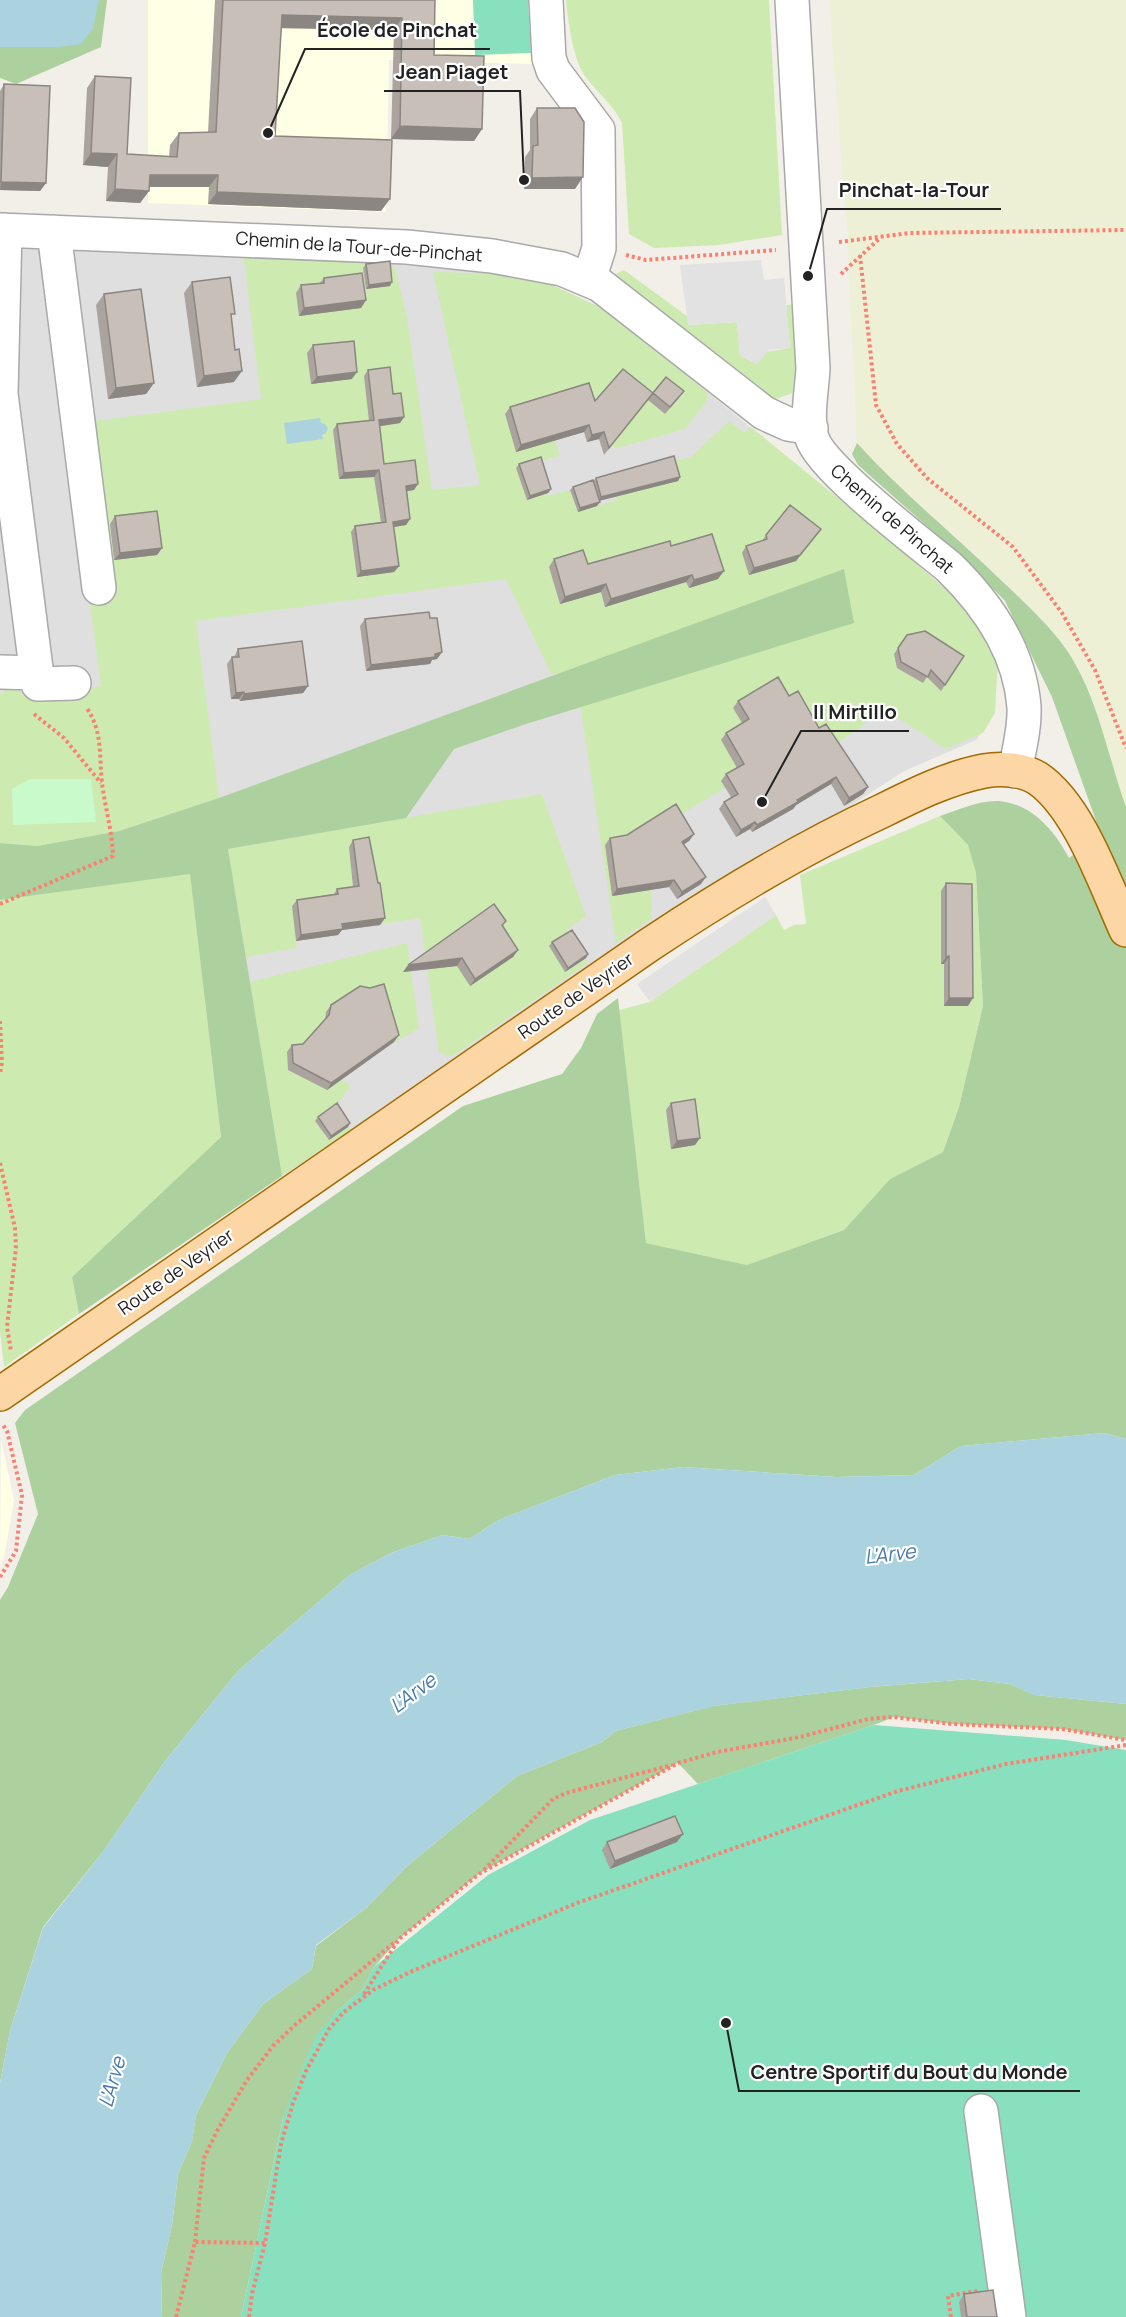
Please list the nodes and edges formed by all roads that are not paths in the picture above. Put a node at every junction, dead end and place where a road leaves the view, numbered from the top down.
1 (546, 0) edge
2 (792, 0) edge
3 (3, 230) edge
4 (54, 232) junction
5 (587, 278) junction
6 (0, 394) edge
7 (811, 428) junction
8 (9, 534) edge
9 (99, 588) dead end
10 (0, 672) edge
11 (37, 679) junction
12 (74, 683) road end
13 (1015, 771) junction
14 (1126, 930) edge
15 (1, 1409) edge
16 (981, 2111) dead end
17 (1007, 2302) edge

1 - 5 street
2 - 7 street, Chemin de Pinchat
3 - 4 street, Chemin de la Tour-de-Pinchat
3 - 6 street
4 - 5 street, Chemin de la Tour-de-Pinchat
4 - 9 street
5 - 7 street, Chemin de la Tour-de-Pinchat
6 - 8 street
7 - 13 street, Chemin de Pinchat
8 - 11 street
10 - 11 street
11 - 12 street
13 - 14 main road, Route de Veyrier
13 - 15 main road, Route de Veyrier
16 - 17 street

